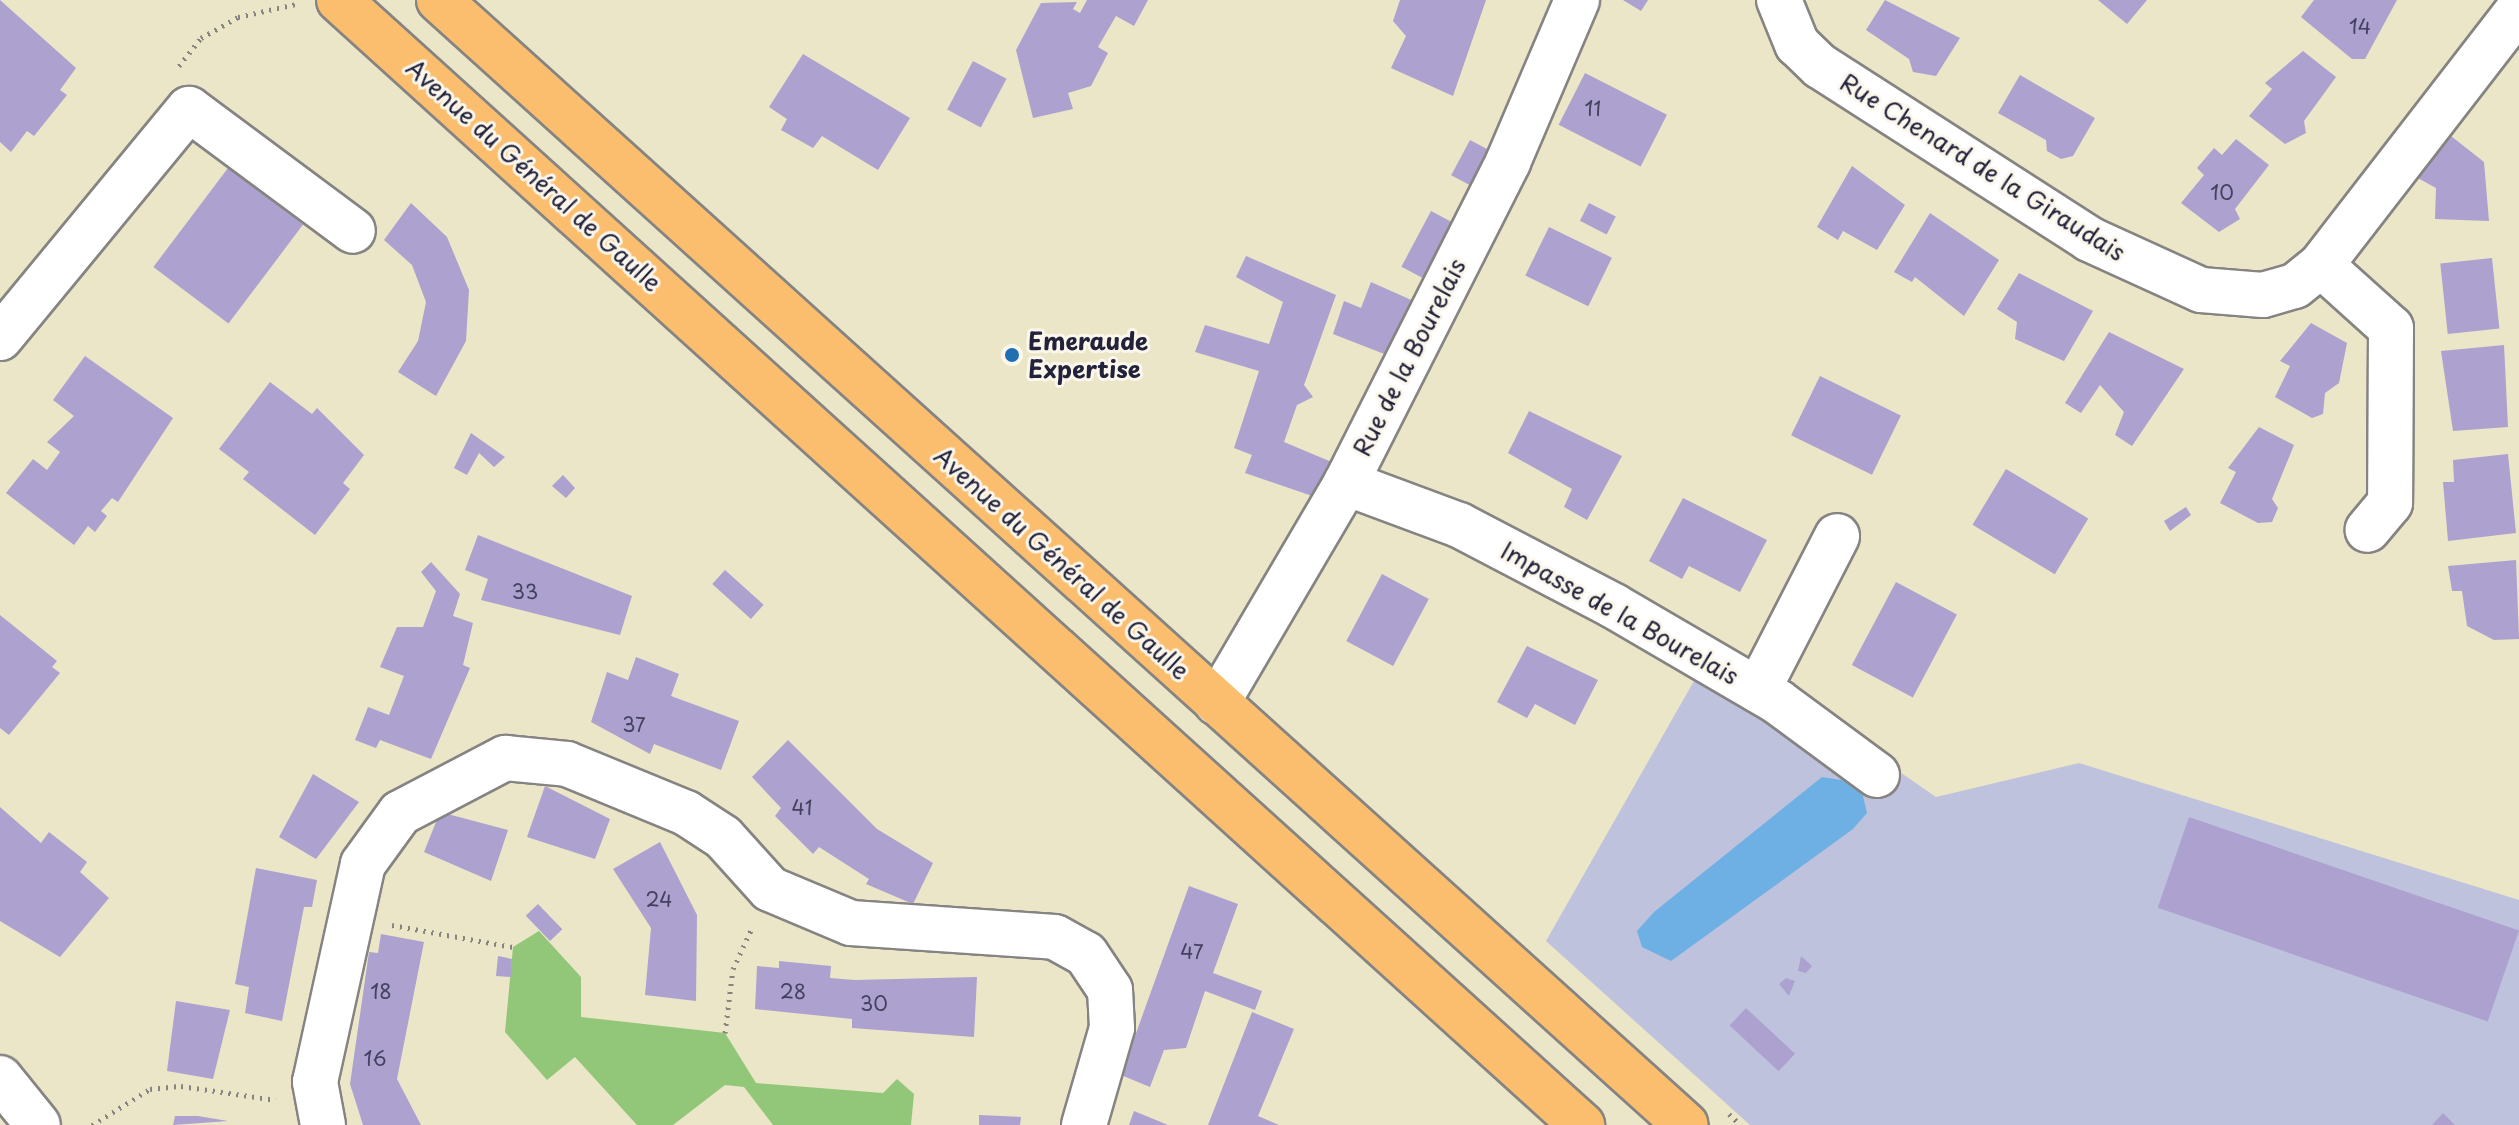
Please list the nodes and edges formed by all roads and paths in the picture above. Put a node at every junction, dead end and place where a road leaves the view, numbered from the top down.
1 (439, 0) edge
2 (1577, 0) edge
3 (1779, 0) edge
4 (322, 2) edge
5 (2519, 9) edge
6 (173, 74) dead end
7 (353, 231) dead end
8 (2321, 265) junction
9 (0, 338) edge
10 (1346, 483) junction
11 (2367, 530) dead end
12 (1837, 536) dead end
13 (1758, 690) junction
14 (1217, 703) junction
15 (1877, 775) dead end
16 (770, 889) junction
17 (348, 916) junction
18 (513, 947) dead end
19 (725, 1033) dead end
20 (0, 1078) edge
21 (320, 1115) edge
22 (38, 1125) edge
23 (92, 1125) edge
24 (1084, 1125) edge
25 (1582, 1125) edge
26 (1686, 1125) edge

1 - 14 main road, Avenue du Général de Gaulle
2 - 10 street, Rue de la Bourelais
3 - 8 street, Rue Chenard de la Giraudais
4 - 6 path
4 - 25 main road, Avenue du Général de Gaulle
5 - 8 street, Rue Chenard de la Giraudais
7 - 9 street
8 - 11 street
10 - 13 street, Impasse de la Bourelais
10 - 14 street, Rue de la Bourelais
12 - 13 street
13 - 15 street, Impasse de la Bourelais
14 - 26 main road, Avenue du Général de Gaulle
16 - 17 street
16 - 19 path
16 - 24 street
17 - 18 path
17 - 21 street
20 - 22 street
21 - 23 path

